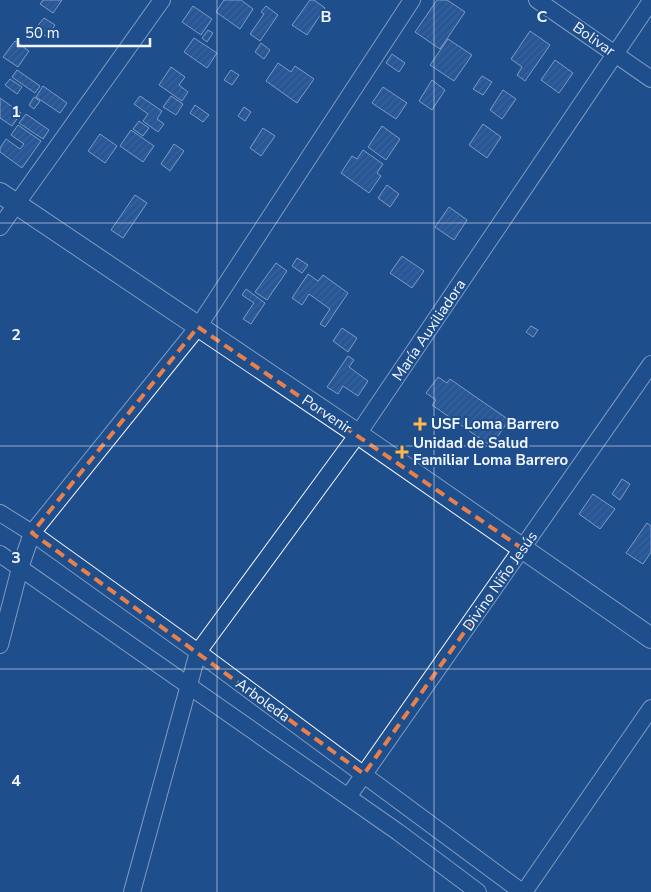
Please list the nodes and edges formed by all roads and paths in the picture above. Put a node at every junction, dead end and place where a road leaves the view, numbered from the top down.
1 (162, 0) edge
2 (412, 0) edge
3 (537, 0) edge
4 (651, 1) edge
5 (616, 54) junction
6 (651, 79) edge
7 (8, 198) edge
8 (0, 227) edge
9 (198, 328) junction
10 (651, 364) edge
11 (358, 434) junction
12 (0, 513) edge
13 (32, 533) junction
14 (523, 549) junction
15 (0, 554) edge
16 (20, 568) junction
17 (651, 638) edge
18 (0, 645) edge
19 (198, 652) junction
20 (188, 685) junction
21 (651, 708) edge
22 (364, 774) junction
23 (348, 797) junction
24 (473, 855) junction
25 (470, 889) edge
26 (132, 892) edge
27 (523, 892) edge

1 - 7 street
2 - 9 street
3 - 5 street, Bolivar
4 - 5 street, María Auxiliadora
5 - 6 street, Bolivar
5 - 11 street, María Auxiliadora
7 - 8 street
7 - 9 street, Porvenir
9 - 11 street, Porvenir
9 - 13 street
10 - 14 street, Divino Niño Jesús
11 - 14 street, Porvenir
11 - 19 street, María Auxiliadora
12 - 13 street, Arboleda
13 - 16 street
13 - 19 street, Arboleda
14 - 17 street, Porvenir
14 - 22 street, Divino Niño Jesús
15 - 16 street, Arboleda
16 - 18 street
16 - 20 street, Arboleda
19 - 20 street, María Auxiliadora
19 - 22 street, Arboleda
20 - 23 street, Arboleda
20 - 26 street, María Auxiliadora
21 - 27 street
22 - 23 street, Divino Niño Jesús
22 - 24 street, Arboleda
23 - 25 street, Arboleda
24 - 25 street
24 - 27 street, Arboleda

